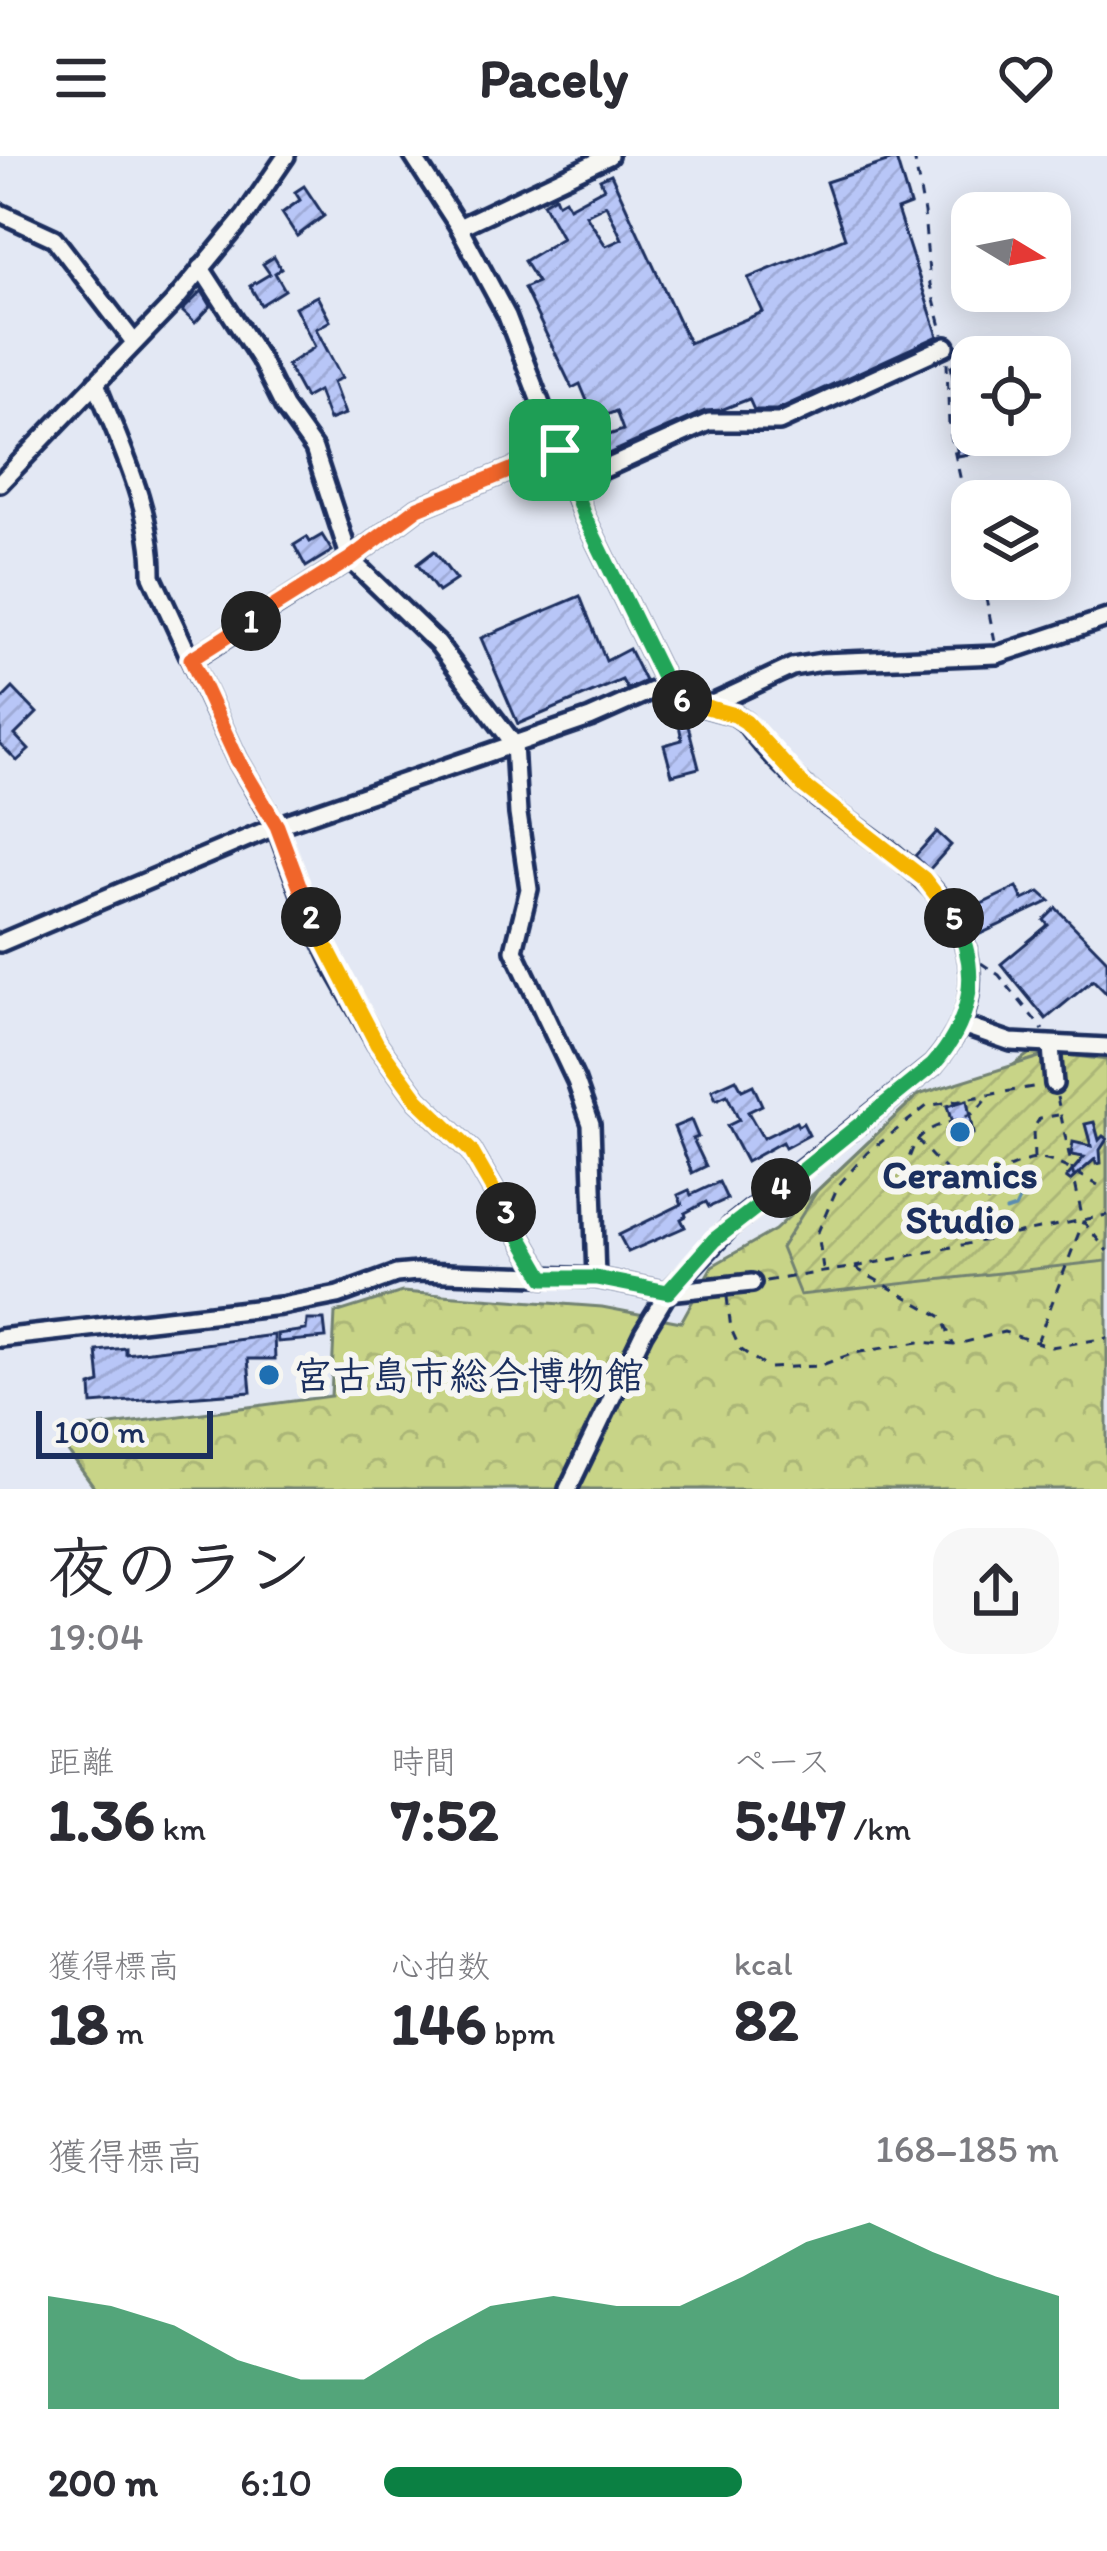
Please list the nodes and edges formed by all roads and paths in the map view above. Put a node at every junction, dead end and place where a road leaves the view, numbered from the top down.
1 (286, 156) edge
2 (413, 156) edge
3 (609, 156) edge
4 (914, 156) edge
5 (0, 213) edge
6 (459, 227) junction
7 (201, 268) junction
8 (134, 342) junction
9 (946, 346) junction
10 (96, 383) junction
11 (560, 450) junction
12 (961, 480) edge
13 (0, 483) edge
14 (573, 483) junction
15 (350, 559) junction
16 (986, 600) edge
17 (1107, 617) edge
18 (998, 656) junction
19 (191, 659) junction
20 (667, 685) junction
21 (708, 706) junction
22 (514, 744) junction
23 (277, 826) junction
24 (0, 943) edge
25 (969, 955) junction
26 (962, 1025) junction
27 (1051, 1046) junction
28 (1107, 1047) edge
29 (1054, 1084) junction
30 (989, 1094) junction
31 (1059, 1114) junction
32 (917, 1139) junction
33 (1034, 1159) junction
34 (1073, 1171) junction
35 (902, 1173) dead end
36 (989, 1175) junction
37 (1098, 1185) dead end
38 (1107, 1215) edge
39 (1083, 1221) junction
40 (997, 1238) junction
41 (1107, 1251) edge
42 (855, 1267) junction
43 (824, 1271) junction
44 (544, 1278) junction
45 (596, 1278) junction
46 (752, 1283) joint
47 (726, 1287) junction
48 (668, 1292) junction
49 (0, 1338) edge
50 (1107, 1338) edge
51 (1037, 1342) junction
52 (954, 1345) junction
53 (568, 1489) edge

1 - 7 street
2 - 6 street
3 - 6 street
4 - 9 path
5 - 8 street
6 - 11 street
7 - 8 street
7 - 15 street
8 - 10 street
9 - 12 path
9 - 14 street
10 - 13 street
10 - 19 street
11 - 14 street
11 - 15 street
14 - 20 street
15 - 19 street
15 - 22 street
16 - 18 path
17 - 18 street
18 - 21 street
19 - 23 street
20 - 21 street
20 - 22 street
21 - 25 street
22 - 23 street
22 - 45 street
23 - 24 street
23 - 44 street
25 - 26 street
25 - 27 path
26 - 27 street
26 - 48 street
27 - 28 street
27 - 29 street
29 - 30 path
29 - 31 path
30 - 32 path
30 - 43 path
31 - 33 path
31 - 34 path
32 - 35 path
32 - 36 path
33 - 34 path
33 - 36 path
34 - 37 path
34 - 39 path
36 - 40 path
38 - 39 path
39 - 40 path
39 - 41 path
39 - 51 path
40 - 42 path
42 - 43 path
42 - 52 path
43 - 46 path
44 - 45 street
44 - 49 street
45 - 48 street
46 - 47 street
47 - 48 street
47 - 52 path
48 - 53 street
50 - 51 path
51 - 52 path

